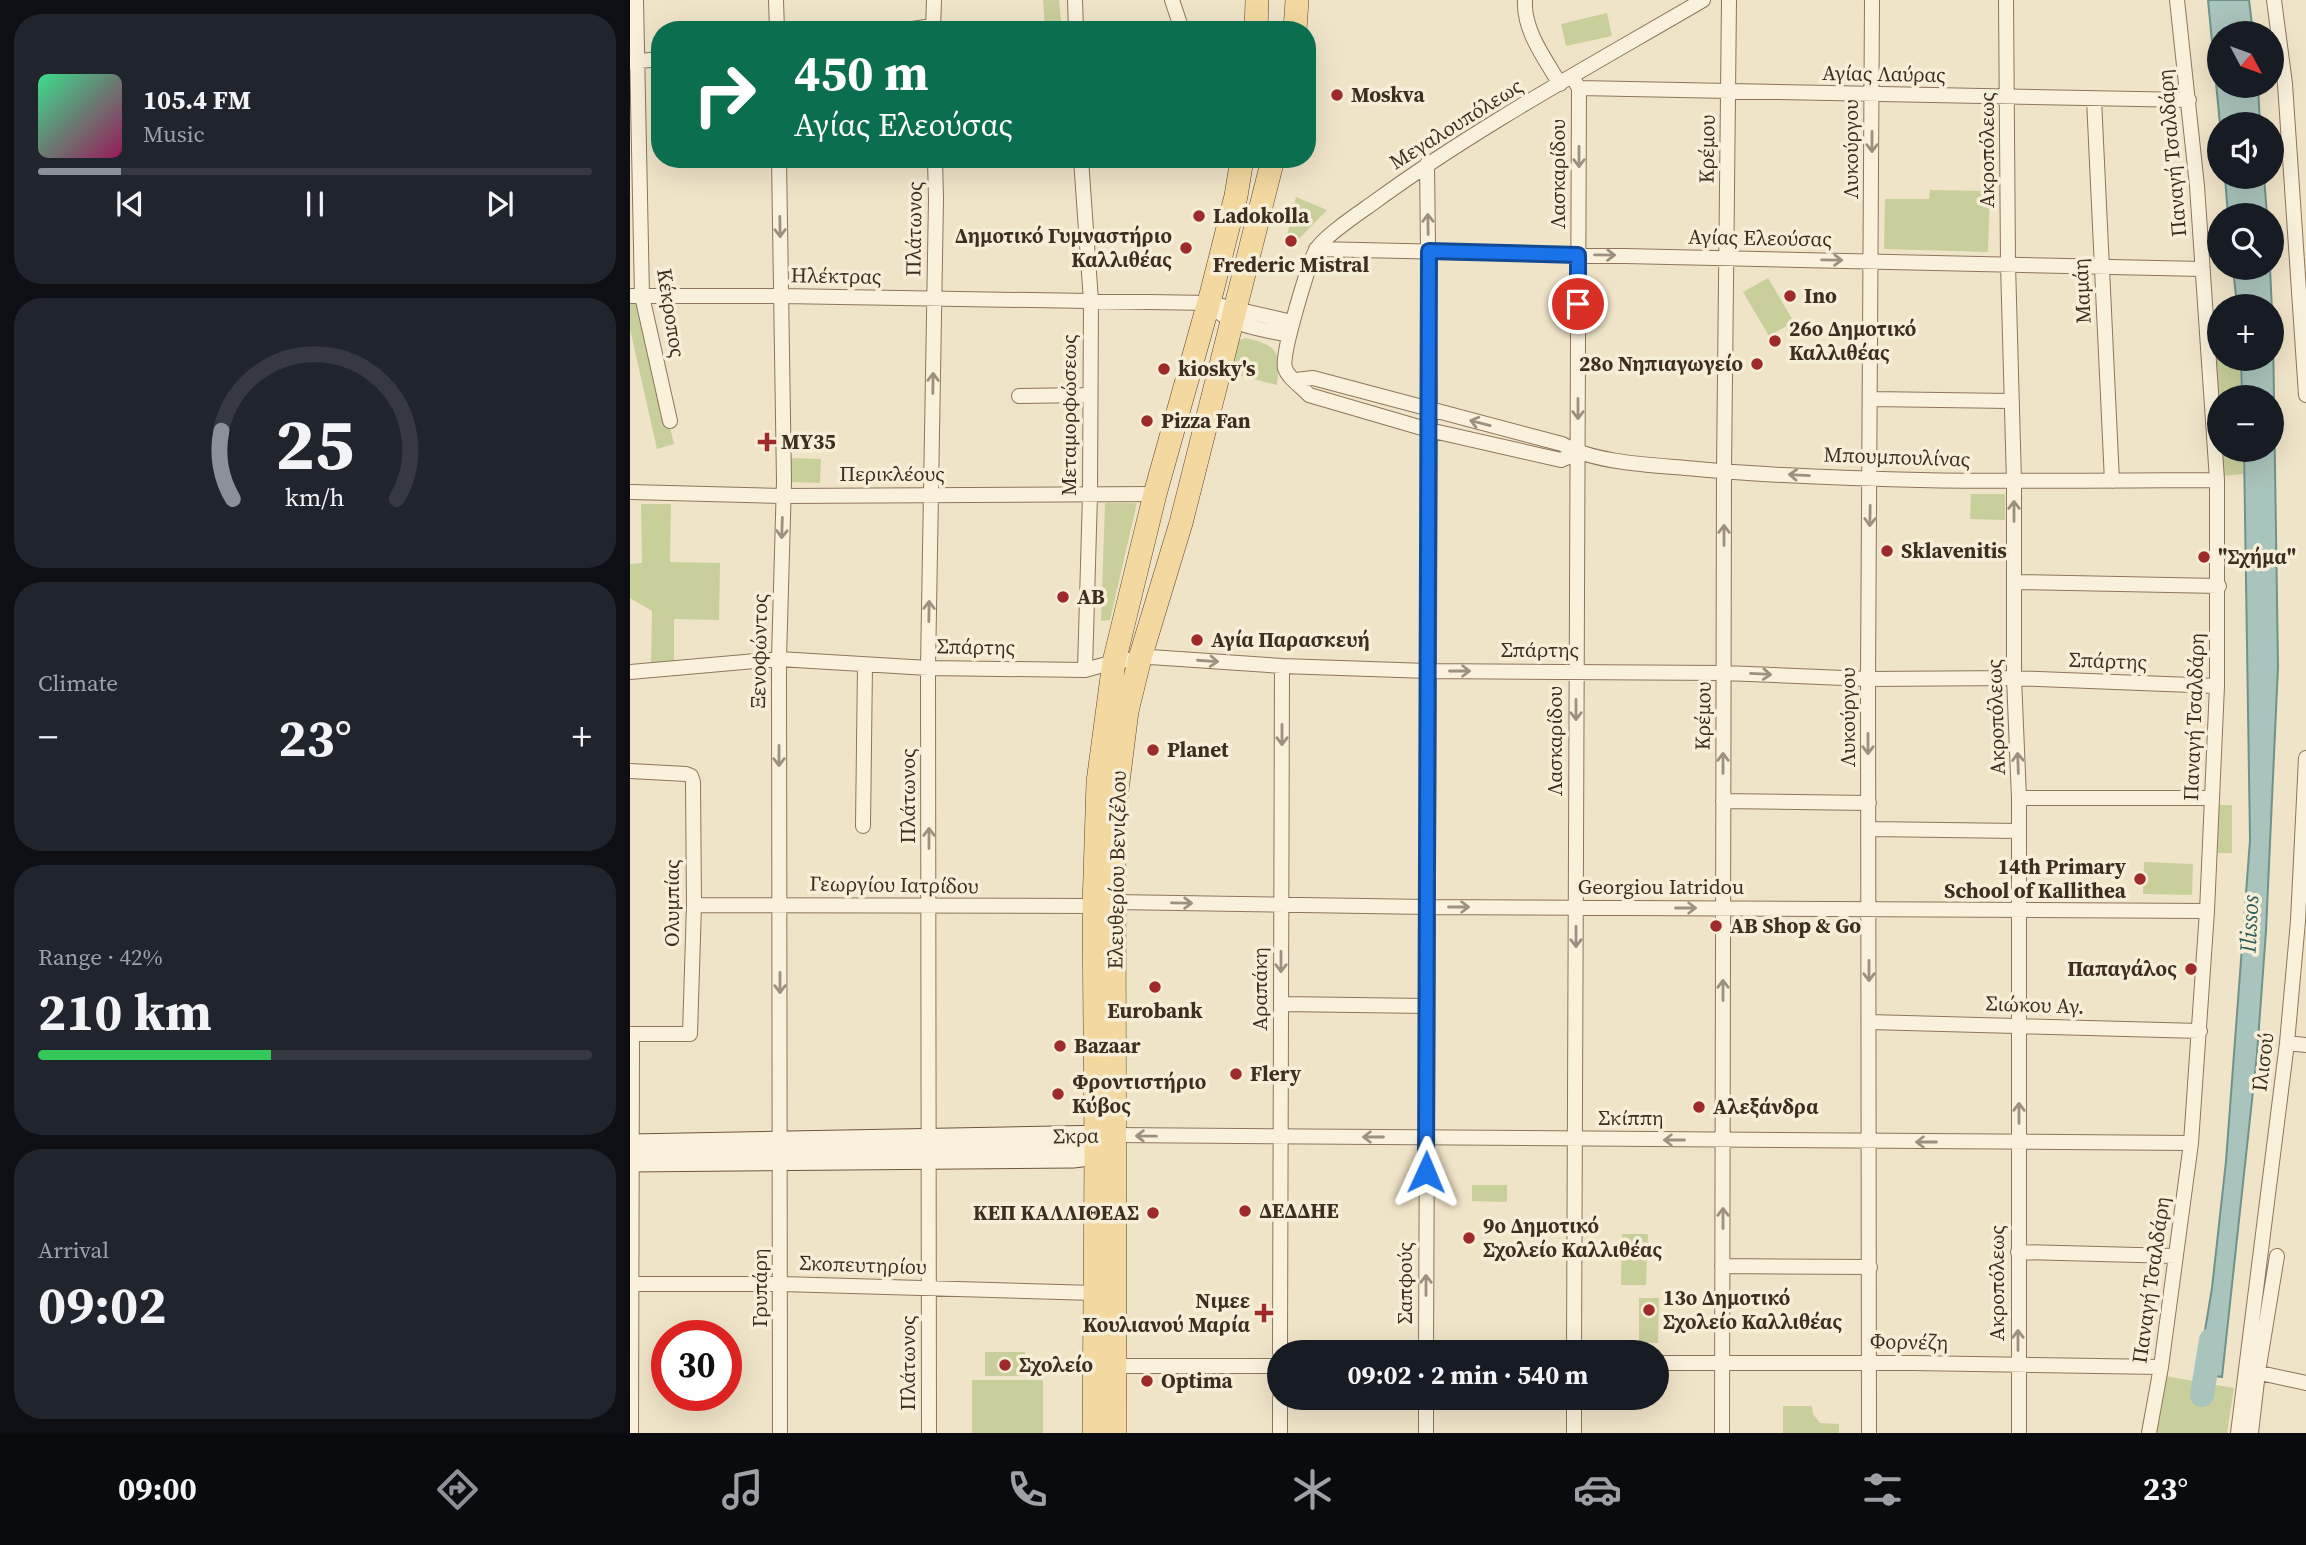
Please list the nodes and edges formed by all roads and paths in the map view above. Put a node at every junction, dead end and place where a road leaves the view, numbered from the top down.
1 (636, 0) edge
2 (776, 0) edge
3 (934, 0) edge
4 (1075, 0) edge
5 (1172, 0) edge
6 (1257, 0) edge
7 (1297, 0) edge
8 (1525, 0) edge
9 (1703, 0) edge
10 (1729, 0) edge
11 (1872, 0) edge
12 (2006, 0) edge
13 (2177, 0) edge
14 (2274, 0) edge
15 (777, 21) edge
16 (933, 21) edge
17 (1076, 21) edge
18 (1179, 21) edge
19 (1256, 21) edge
20 (1296, 21) edge
21 (651, 60) edge
22 (633, 62) edge
23 (1570, 83) junction
24 (1729, 93) junction
25 (1872, 96) junction
26 (2008, 96) junction
27 (2094, 99) junction
28 (2189, 100) junction
29 (1427, 164) junction
30 (779, 168) edge
31 (935, 168) edge
32 (1082, 168) edge
33 (1241, 168) edge
34 (1271, 168) edge
35 (2300, 206) edge
36 (1316, 249) junction
37 (1429, 251) junction
38 (1578, 255) junction
39 (1727, 258) junction
40 (1871, 261) junction
41 (2008, 264) junction
42 (2102, 266) junction
43 (2202, 269) junction
44 (636, 296) edge
45 (781, 296) junction
46 (934, 298) junction
47 (1091, 301) junction
48 (1209, 303) junction
49 (1235, 315) junction
50 (1290, 329) junction
51 (1296, 380) junction
52 (2306, 395) edge
53 (1019, 396) dead end
54 (1089, 396) junction
55 (1871, 400) junction
56 (2010, 401) junction
57 (1430, 410) junction
58 (670, 421) dead end
59 (1429, 430) junction
60 (1578, 453) junction
61 (1724, 471) junction
62 (1870, 478) junction
63 (2217, 480) junction
64 (2112, 481) junction
65 (2014, 482) junction
66 (631, 489) edge
67 (932, 494) junction
68 (1090, 494) junction
69 (1155, 494) junction
70 (783, 496) junction
71 (2015, 582) junction
72 (2219, 586) junction
73 (1140, 658) junction
74 (779, 659) junction
75 (1114, 662) junction
76 (865, 665) junction
77 (1282, 666) junction
78 (928, 668) junction
79 (1085, 670) junction
80 (1428, 671) junction
81 (1577, 671) junction
82 (630, 673) edge
83 (1724, 673) junction
84 (2014, 678) junction
85 (1868, 680) junction
86 (2217, 686) junction
87 (2306, 758) edge
88 (630, 771) edge
89 (2019, 798) junction
90 (2211, 798) junction
91 (1723, 801) junction
92 (1869, 803) junction
93 (863, 825) dead end
94 (1869, 829) junction
95 (2019, 831) junction
96 (780, 904) junction
97 (1104, 904) junction
98 (1281, 904) junction
99 (694, 905) junction
100 (929, 906) junction
101 (1428, 907) junction
102 (1576, 908) junction
103 (1723, 908) junction
104 (1869, 909) junction
105 (2019, 911) junction
106 (2207, 911) junction
107 (2302, 922) edge
108 (1282, 1004) junction
109 (1427, 1006) junction
110 (1869, 1022) junction
111 (2019, 1026) junction
112 (2200, 1031) junction
113 (631, 1034) edge
114 (2287, 1043) junction
115 (2306, 1045) edge
116 (1281, 1137) junction
117 (1427, 1138) junction
118 (1575, 1139) junction
119 (1723, 1140) junction
120 (1869, 1141) junction
121 (1102, 1142) junction
122 (2019, 1142) junction
123 (2191, 1143) junction
124 (630, 1145) edge
125 (929, 1147) junction
126 (781, 1150) junction
127 (630, 1161) edge
128 (2018, 1252) junction
129 (2176, 1256) junction
130 (2277, 1256) dead end
131 (1723, 1266) junction
132 (1870, 1267) junction
133 (630, 1284) edge
134 (781, 1284) junction
135 (929, 1288) junction
136 (1095, 1293) junction
137 (1280, 1340) edge
138 (1426, 1340) edge
139 (1574, 1340) edge
140 (1669, 1363) edge
141 (1722, 1363) junction
142 (1869, 1363) junction
143 (2018, 1365) junction
144 (1115, 1366) junction
145 (1267, 1366) edge
146 (2161, 1367) junction
147 (2252, 1371) junction
148 (2306, 1383) edge
149 (1280, 1410) edge
150 (1426, 1410) edge
151 (1574, 1410) edge
152 (631, 1433) edge
153 (780, 1433) edge
154 (929, 1433) edge
155 (1094, 1433) edge
156 (1115, 1433) edge
157 (1280, 1433) edge
158 (1426, 1433) edge
159 (1574, 1433) edge
160 (1722, 1433) edge
161 (1869, 1433) edge
162 (2019, 1433) edge
163 (2149, 1433) edge
164 (2238, 1433) edge
165 (2251, 1433) edge

1 - 22 street, Κέκροπος
2 - 15 street
3 - 16 street
4 - 17 street
5 - 18 street
6 - 19 main road
7 - 20 main road
8 - 23 street
9 - 23 street, Μεγαλουπόλεως
10 - 24 street, Κρέμου
11 - 25 street, Λυκούργου
12 - 26 street, Ακροπόλεως
13 - 28 street, Παναγή Τσαλδάρη
14 - 35 street
21 - 22 street
22 - 44 street, Κέκροπος
23 - 24 street, Αγίας Λαύρας
23 - 29 street, Μεγαλουπόλεως
23 -> 38 street, Λασκαρίδου
24 - 25 street, Αγίας Λαύρας
24 - 39 street, Κρέμου
25 - 26 street, Αγίας Λαύρας
25 -> 40 street, Λυκούργου
26 - 27 street, Αγίας Λαύρας
26 - 41 street, Ακροπόλεως
27 - 28 street, Αγίας Λαύρας
27 - 42 street, Μαμάη
28 - 43 street, Παναγή Τσαλδάρη
29 - 36 street, Μεγαλουπόλεως
37 -> 29 street, Σαπφούς
30 -> 45 street, Ξενοφώντος
31 - 46 street, Πλάτωνος
32 - 47 street, Μεταμορφώσεως
33 - 48 main road, Ελευθερίου Βενιζέλου
34 - 49 main road, Ελευθερίου Βενιζέλου
35 - 52 street
36 - 37 street, Αγίας Ελεούσας
36 - 50 street, Μεγαλουπόλεως
37 - 38 street, Αγίας Ελεούσας
37 - 57 street, Σαπφούς
38 -> 39 street, Αγίας Ελεούσας
38 -> 60 street, Λασκαρίδου
39 -> 40 street, Αγίας Ελεούσας
39 - 61 street, Κρέμου
40 - 41 street, Αγίας Ελεούσας
40 - 55 street, Λυκούργου
41 - 42 street, Αγίας Ελεούσας
41 - 56 street, Ακροπόλεως
42 - 43 street, Αγίας Ελεούσας
42 - 64 street, Μαμάη
43 - 63 street, Παναγή Τσαλδάρη
44 - 45 street, Ηλέκτρας
44 - 58 street, Κέκροπος
45 - 46 street, Ηλέκτρας
45 - 70 street, Ξενοφώντος
46 - 47 street, Ηλέκτρας
67 -> 46 street, Πλάτωνος
47 - 48 street, Ηλέκτρας
47 - 54 street, Μεταμορφώσεως
48 - 49 street
48 - 69 main road, Ελευθερίου Βενιζέλου
49 - 50 street
49 - 73 main road, Ελευθερίου Βενιζέλου
50 - 51 street
51 - 57 street, Μπουμπουλίνας
51 - 59 street, Μπουμπουλίνας
53 - 54 street
54 - 68 street, Μεταμορφώσεως
55 - 56 street
55 - 62 street, Λυκούργου
56 - 65 street, Ακροπόλεως
57 - 59 street, Σαπφούς
60 -> 57 street, Μπουμπουλίνας
59 - 60 street, Μπουμπουλίνας
59 - 80 street, Σαπφούς
60 - 61 street, Μπουμπουλίνας
60 - 81 street, Λασκαρίδου
62 -> 61 street, Μπουμπουλίνας
83 -> 61 street, Κρέμου
62 - 65 street, Μπουμπουλίνας
62 -> 85 street, Λυκούργου
63 - 64 street, Μπουμπουλίνας
63 - 72 street, Παναγή Τσαλδάρη
64 - 65 street, Μπουμπουλίνας
71 -> 65 street, Ακροπόλεως
66 - 70 street, Περικλέους
67 - 68 street, Περικλέους
67 - 70 street, Περικλέους
78 -> 67 street, Πλάτωνος
68 - 69 street, Περικλέους
68 - 79 street, Μεταμορφώσεως
69 - 75 main road, Ελευθερίου Βενιζέλου
70 -> 74 street, Ξενοφώντος
71 - 72 street
71 - 84 street, Ακροπόλεως
72 - 86 street, Παναγή Τσαλδάρη
73 - 75 street, Σπάρτης
73 -> 77 street, Σπάρτης
73 - 97 main road, Ελευθερίου Βενιζέλου
74 - 76 street, Σπάρτης
74 - 82 street, Σπάρτης
74 -> 96 street, Ξενοφώντος
75 - 79 street, Σπάρτης
75 - 97 main road, Ελευθερίου Βενιζέλου
76 - 78 street, Σπάρτης
76 - 93 street
77 - 80 street, Σπάρτης
77 -> 98 street, Αραπάκη
78 - 79 street, Σπάρτης
100 -> 78 street, Πλάτωνος
80 -> 81 street, Σπάρτης
80 - 101 street, Σαπφούς
81 - 83 street, Σπάρτης
81 -> 102 street, Λασκαρίδου
83 -> 85 street, Σπάρτης
91 -> 83 street, Κρέμου
84 - 85 street, Σπάρτης
84 - 86 street, Σπάρτης
89 -> 84 street, Ακροπόλεως
85 -> 92 street, Λυκούργου
86 - 90 street, Παναγή Τσαλδάρη
87 - 107 street, Ιλισού
88 - 99 street, Ολυμπίας
89 - 90 street
89 - 95 street, Ακροπόλεως
90 - 106 street, Παναγή Τσαλδάρη
91 - 92 street
91 - 103 street, Κρέμου
92 - 94 street, Λυκούργου
94 - 95 street
94 - 104 street, Λυκούργου
95 - 105 street, Ακροπόλεως
96 - 99 street, Γεωργίου Ιατρίδου
96 - 100 street, Γεωργίου Ιατρίδου
96 -> 126 street, Ξενοφώντος
97 -> 98 street, Georgiou Iatridou
97 - 100 street, Γεωργίου Ιατρίδου
97 - 121 main road, Ελευθερίου Βενιζέλου
98 - 101 street, Georgiou Iatridou
98 -> 108 street, Αραπάκη
99 - 113 street, Ολυμπίας
100 - 125 street, Πλάτωνος
101 -> 102 street, Georgiou Iatridou
101 - 109 street, Σαπφούς
102 -> 103 street, Georgiou Iatridou
102 -> 118 street, Λασκαρίδου
103 - 104 street, Georgiou Iatridou
119 -> 103 street, Κρέμου
104 - 105 street, Georgiou Iatridou
104 -> 110 street, Λυκούργου
105 - 106 street, Georgiou Iatridou
105 - 111 street, Ακροπόλεως
106 - 112 street, Παναγή Τσαλδάρη
107 - 114 street, Ιλισού
108 - 109 street
108 - 116 street, Αραπάκη
109 - 117 street, Σαπφούς
110 - 111 street, Σιώκου Αγ.
110 - 120 street, Λυκούργου
111 - 112 street, Σιώκου Αγ.
122 -> 111 street, Ακροπόλεως
112 - 123 street, Παναγή Τσαλδάρη
113 - 124 street
114 - 115 street
114 - 147 street, Ιλισού
117 -> 116 street, Σκίππη
116 -> 121 street, Σκίππη
116 - 137 street, Αραπάκη
117 - 118 street, Σκίππη
138 -> 117 street, Σαπφούς
119 -> 118 street, Σκίππη
118 - 139 street, Λασκαρίδου
119 - 120 street, Σκίππη
131 -> 119 street, Κρέμου
122 -> 120 street, Σκίππη
120 - 132 street, Λυκούργου
121 - 125 street, Σκρα
121 - 136 main road, Ελευθερίου Βενιζέλου
121 - 144 main road, Ελευθερίου Βενιζέλου
122 - 123 street, Σκίππη
122 - 128 street, Ακροπόλεως
123 - 129 street, Παναγή Τσαλδάρη
124 - 126 street, Σκρα
124 - 127 street
125 - 126 street, Σκρα
125 - 135 street, Πλάτωνος
126 - 127 street, Σκρα
126 - 134 street, Γρυπάρη
127 - 133 street
128 - 129 street
143 -> 128 street, Ακροπόλεως
129 - 146 street, Παναγή Τσαλδάρη
130 - 147 street
131 - 132 street
131 - 141 street, Κρέμου
132 - 142 street, Λυκούργου
133 - 134 street, Σκοπευτηρίου
133 - 152 street
134 - 135 street, Σκοπευτηρίου
134 - 153 street, Γρυπάρη
135 - 136 street, Σκοπευτηρίου
135 - 154 street, Πλάτωνος
136 - 155 main road, Ελευθερίου Βενιζέλου
140 - 141 street, Φορνέζη
141 - 142 street, Φορνέζη
141 - 160 street, Κρέμου
142 - 143 street, Φορνέζη
142 - 161 street, Λυκούργου
143 - 146 street, Φορνέζη
143 - 162 street, Ακροπόλεως
144 - 145 street
144 - 156 main road, Ελευθερίου Βενιζέλου
146 - 163 street, Παναγή Τσαλδάρη
147 - 148 street
147 - 164 street
147 - 165 street
149 - 157 street
150 - 158 street
151 - 159 street

